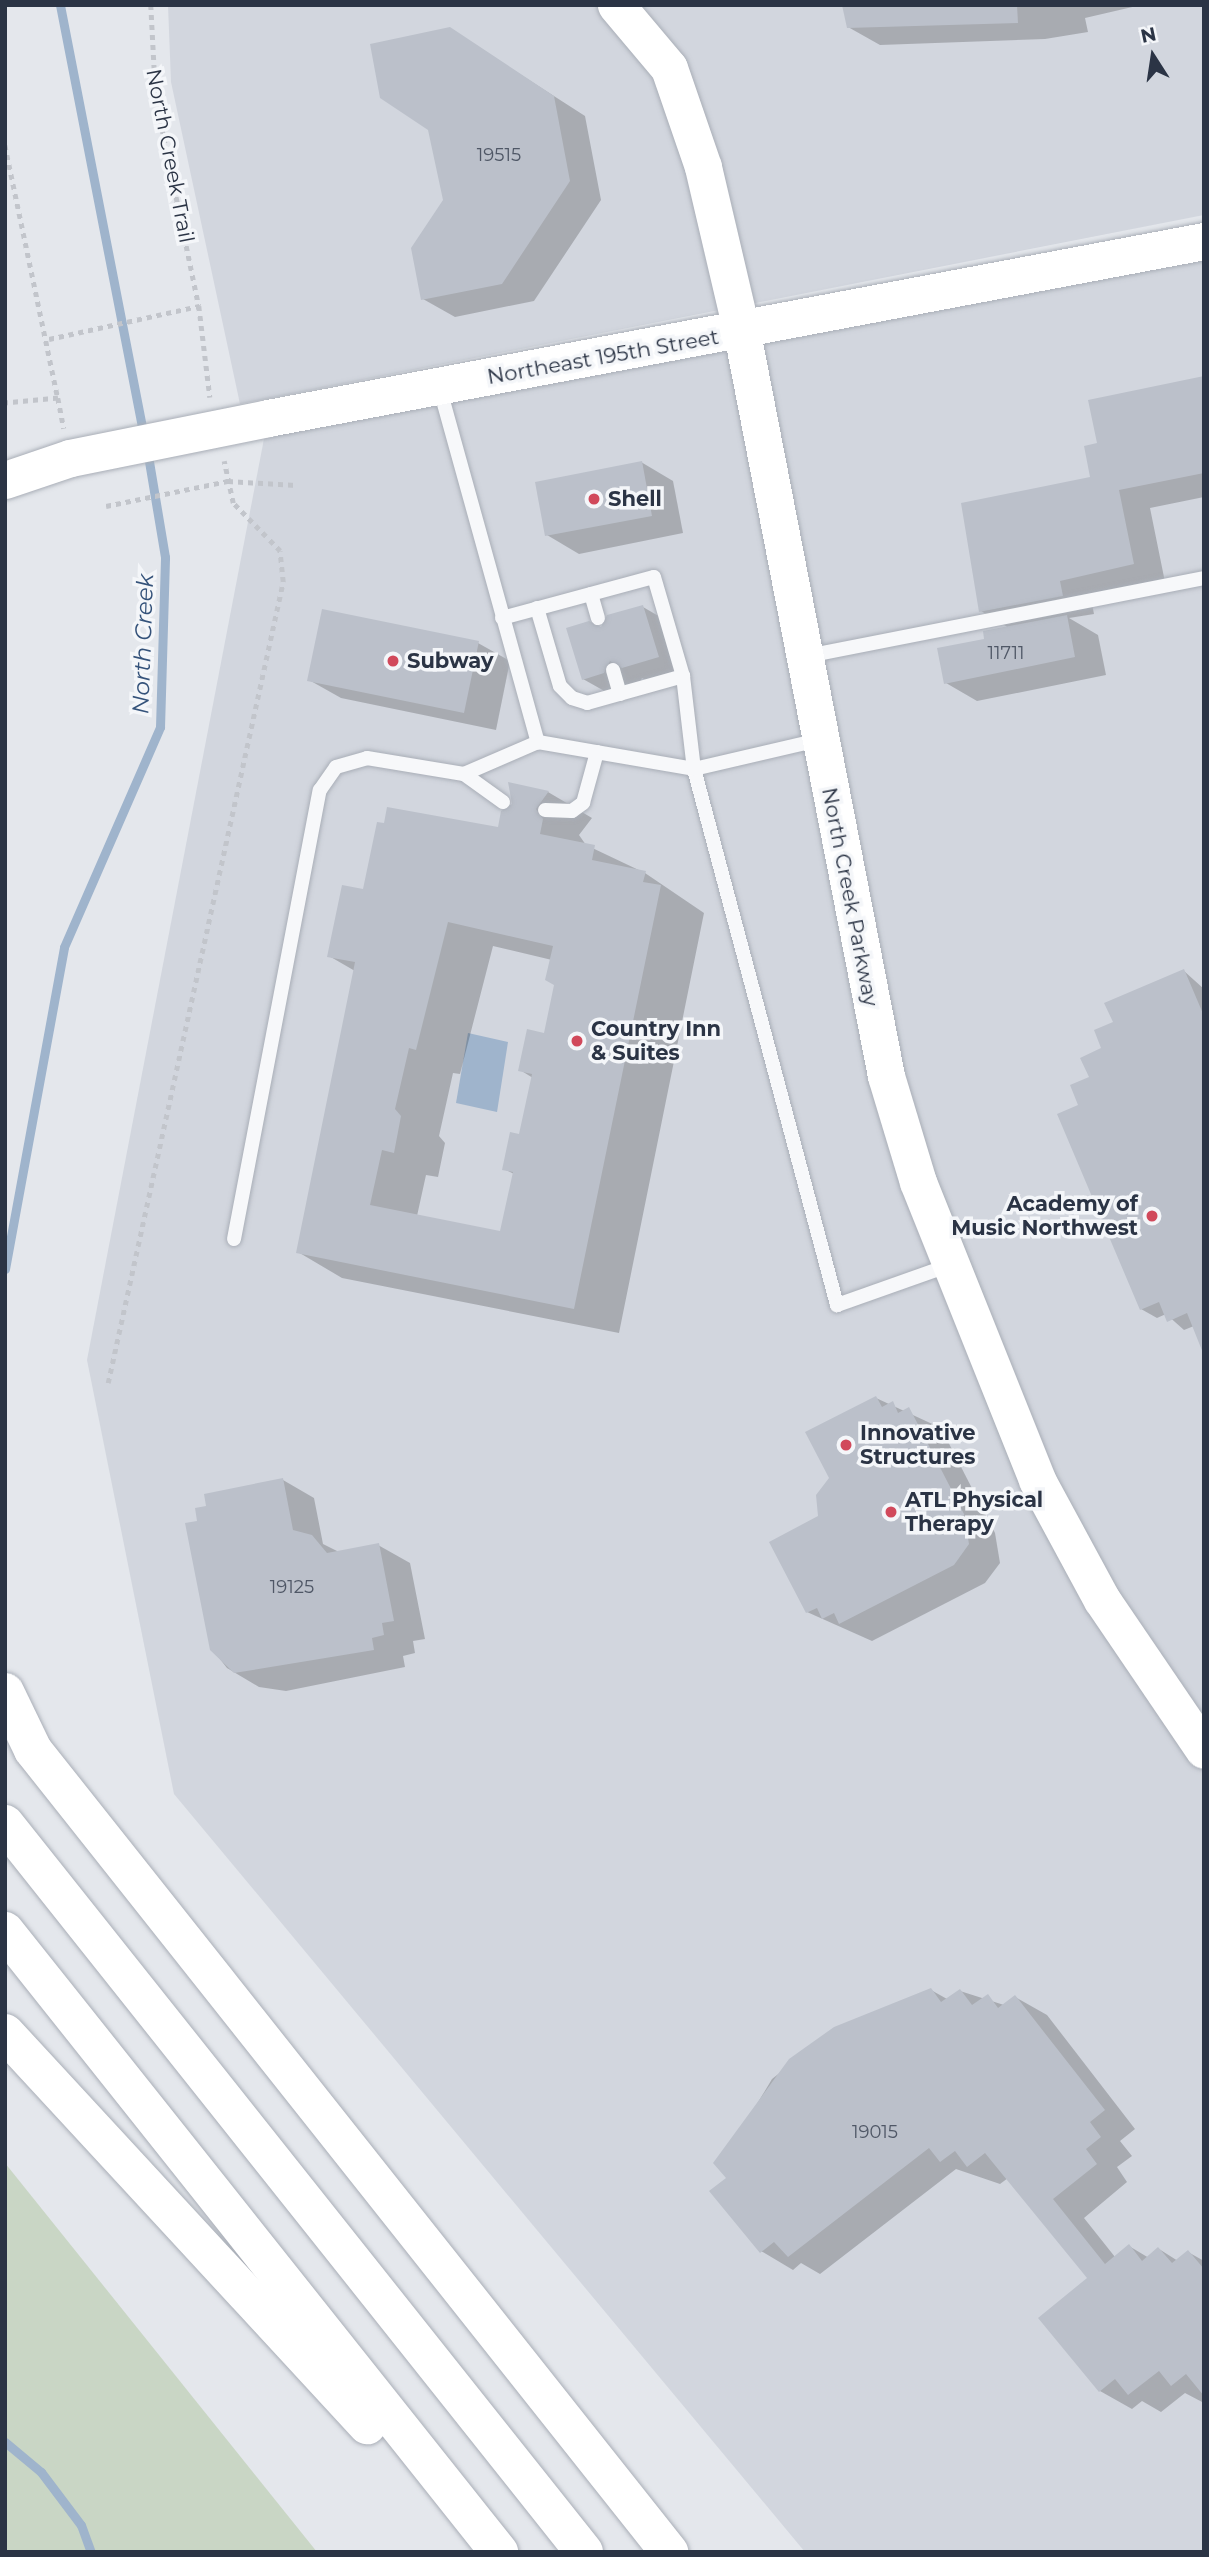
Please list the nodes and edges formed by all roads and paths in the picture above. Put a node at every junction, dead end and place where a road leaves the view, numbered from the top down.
1 (151, 5) edge
2 (616, 5) edge
3 (5, 145) edge
4 (1204, 241) edge
5 (199, 306) junction
6 (742, 333) junction
7 (49, 339) junction
8 (438, 385) junction
9 (5, 403) edge
10 (206, 431) junction
11 (5, 480) edge
12 (228, 481) junction
13 (296, 485) dead end
14 (106, 506) dead end
15 (1204, 578) edge
16 (590, 594) junction
17 (537, 608) junction
18 (502, 618) junction
19 (598, 618) dead end
20 (804, 656) junction
21 (613, 670) dead end
22 (683, 676) junction
23 (620, 694) junction
24 (819, 740) junction
25 (538, 742) junction
26 (597, 752) junction
27 (694, 769) junction
28 (464, 774) junction
29 (503, 802) dead end
30 (545, 810) dead end
31 (234, 1239) dead end
32 (947, 1266) junction
33 (108, 1383) dead end
34 (5, 1692) edge
35 (22, 1736) edge
36 (1204, 1750) edge
37 (8, 1841) edge
38 (5, 1931) edge
39 (5, 1972) edge
40 (5, 2033) edge
41 (367, 2426) junction
42 (465, 2552) edge
43 (499, 2552) edge
44 (555, 2552) edge
45 (584, 2552) edge
46 (669, 2552) edge

1 - 5 path, North Creek Trail
2 - 6 street, North Creek Parkway
3 - 7 path
4 - 6 street, Northeast 195th Street
5 - 7 path
5 - 10 path, North Creek Trail
6 - 8 street, Northeast 195th Street
6 - 20 street, North Creek Parkway
7 - 9 path
8 - 10 street, Northeast 195th Street
8 - 18 lane
10 - 11 street, Northeast 195th Street
10 - 12 path, North Creek Trail
12 - 13 path
12 - 14 path
12 - 33 path, North Creek Trail
15 - 20 lane
16 - 17 lane
16 - 19 lane
16 - 22 lane
17 - 18 lane
17 - 23 lane
18 - 25 lane
20 - 24 street, North Creek Parkway
21 - 23 lane
22 - 23 lane
22 - 27 lane
24 - 27 lane
24 - 32 street, North Creek Parkway
25 - 26 lane
25 - 28 lane
26 - 27 lane
26 - 30 lane
27 - 32 lane
28 - 29 lane
28 - 31 lane
32 - 36 street, North Creek Parkway
34 - 35 highway
35 - 46 highway
37 - 44 highway
37 - 45 highway
38 - 43 highway
39 - 41 highway
40 - 41 highway
41 - 42 highway

